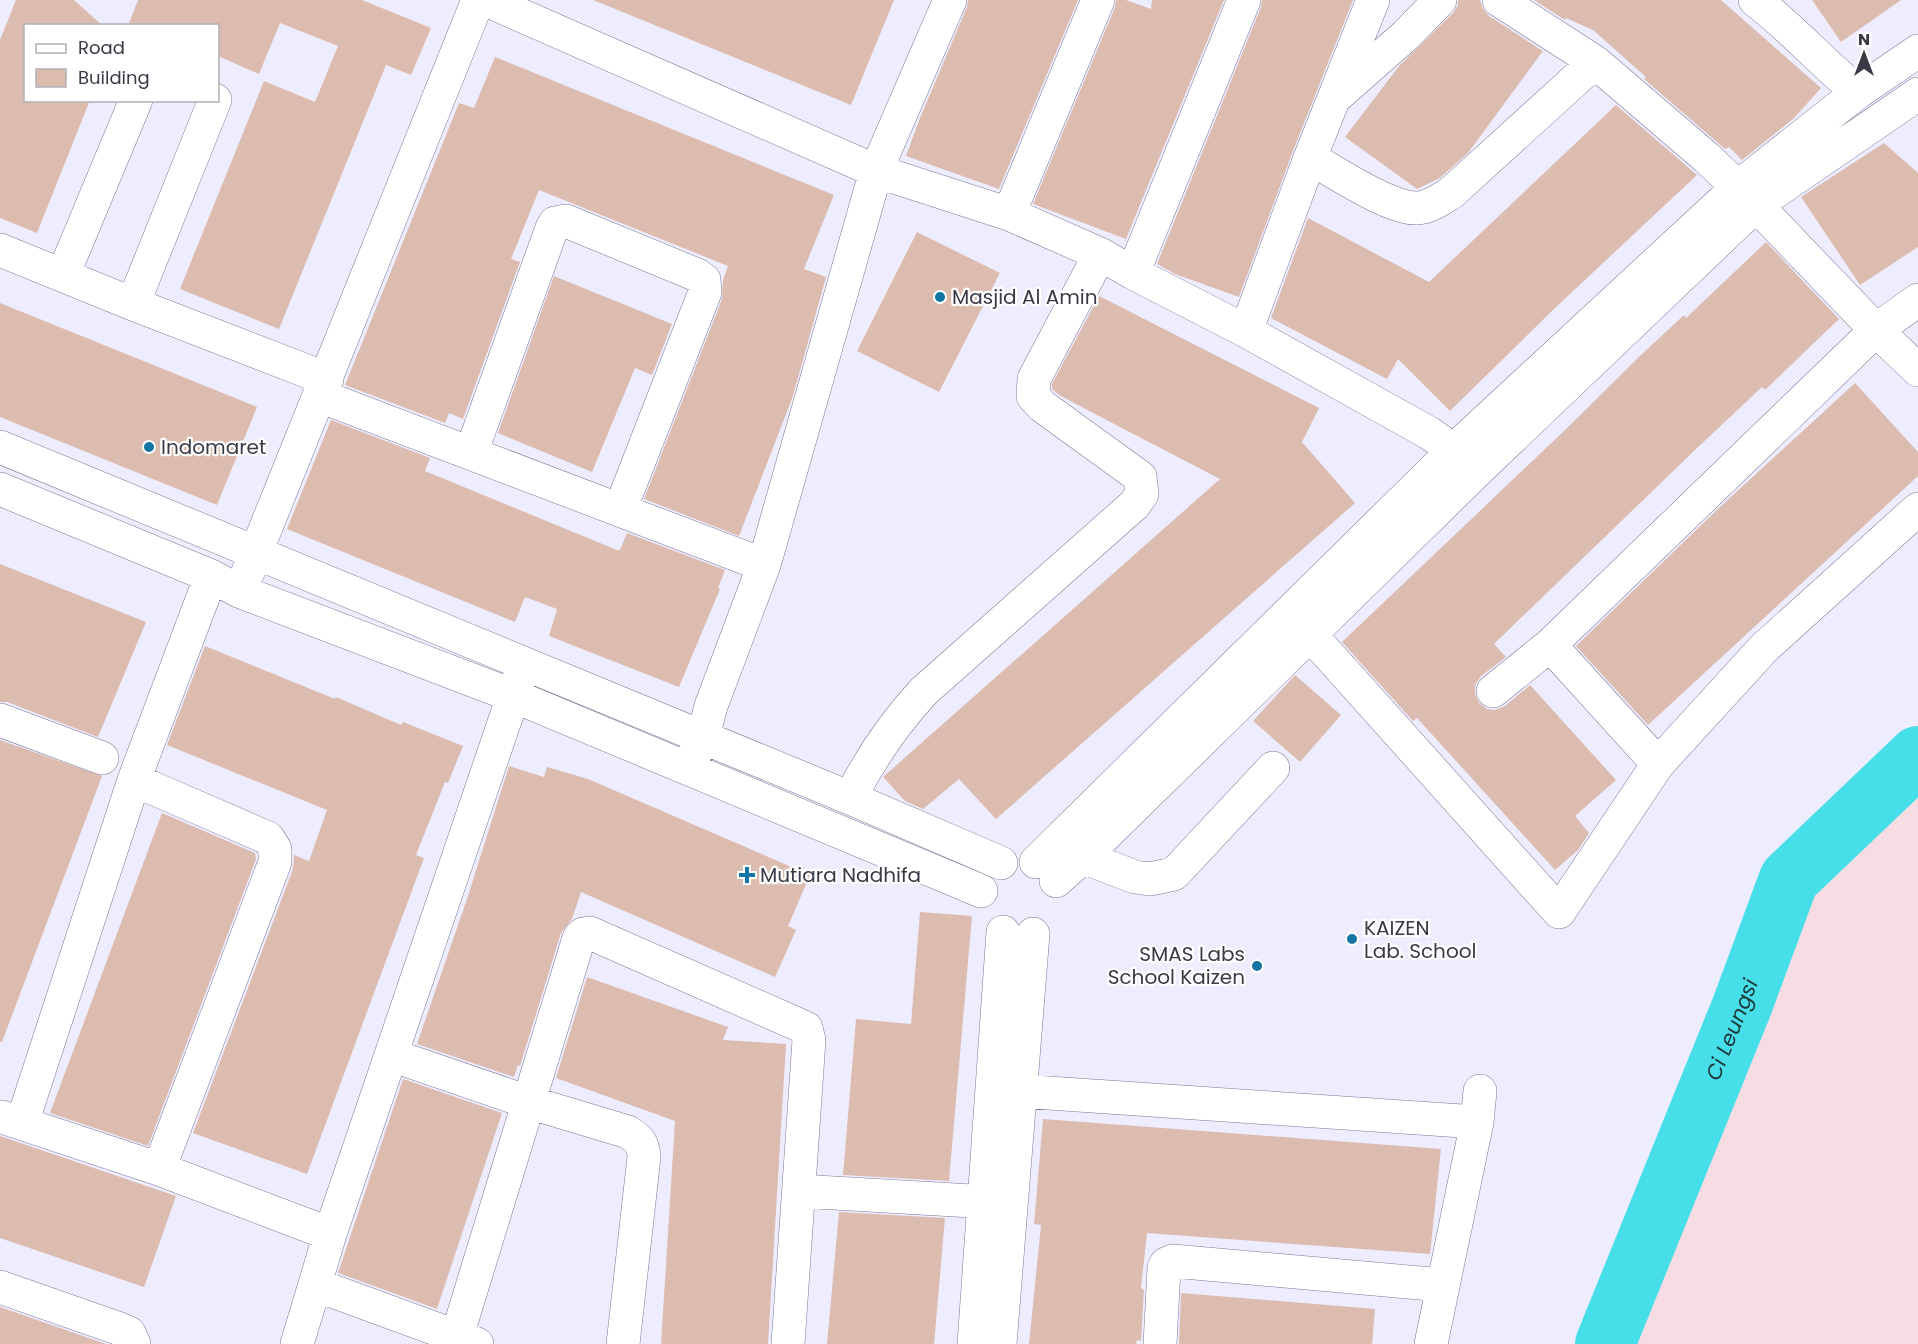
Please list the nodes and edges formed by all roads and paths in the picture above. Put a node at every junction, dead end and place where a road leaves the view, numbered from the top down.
1 (478, 0) edge
2 (486, 0) edge
3 (950, 0) edge
4 (1098, 0) edge
5 (1244, 0) edge
6 (1372, 0) edge
7 (1440, 0) edge
8 (1499, 0) edge
9 (1755, 0) edge
10 (1918, 51) edge
11 (1595, 62) junction
12 (1858, 92) junction
13 (1918, 94) edge
14 (1336, 97) junction
15 (135, 102) edge
16 (214, 102) edge
17 (1310, 158) junction
18 (876, 171) junction
19 (1747, 196) junction
20 (1009, 214) junction
21 (0, 250) edge
22 (1100, 254) junction
23 (1133, 273) junction
24 (63, 275) junction
25 (1918, 300) edge
26 (133, 304) junction
27 (1876, 330) junction
28 (1246, 331) junction
29 (1918, 370) edge
30 (323, 387) junction
31 (0, 447) edge
32 (471, 453) junction
33 (1467, 459) junction
34 (0, 489) edge
35 (1918, 509) edge
36 (620, 510) junction
37 (257, 552) junction
38 (764, 565) junction
39 (211, 576) junction
40 (239, 591) junction
41 (1309, 633) junction
42 (1550, 645) junction
43 (525, 663) junction
44 (1493, 691) dead end
45 (514, 696) junction
46 (0, 720) edge
47 (703, 737) junction
48 (102, 758) dead end
49 (1658, 764) junction
50 (688, 768) junction
51 (1273, 768) dead end
52 (134, 780) junction
53 (850, 798) junction
54 (1083, 857) junction
55 (1001, 863) junction
56 (1046, 872) junction
57 (981, 891) junction
58 (1018, 933) junction
59 (391, 1055) junction
60 (1019, 1091) junction
61 (528, 1102) junction
62 (11, 1120) edge
63 (159, 1169) junction
64 (799, 1191) junction
65 (997, 1203) junction
66 (330, 1234) junction
67 (316, 1285) junction
68 (1442, 1285) junction
69 (0, 1287) edge
70 (468, 1340) edge
71 (134, 1344) edge
72 (297, 1344) edge
73 (623, 1344) edge
74 (788, 1344) edge
75 (974, 1344) edge
76 (1000, 1344) edge
77 (1160, 1344) edge
78 (1431, 1344) edge

1 - 30 street
2 - 18 street
3 - 18 street
4 - 20 street
5 - 23 street
6 - 14 street
7 - 14 street
8 - 11 street
9 - 12 street
10 - 12 street
11 - 17 street
11 - 19 street
12 - 19 street
13 - 19 street
14 - 17 street
15 - 24 street
16 - 26 street
17 - 28 street
18 - 20 street
18 - 38 street
19 - 27 street
19 - 33 street
20 - 22 street
21 - 24 street
22 - 23 street
22 - 53 street
23 - 28 street
24 - 26 street
25 - 27 street
26 - 30 street
27 - 29 street
27 - 42 street
28 - 33 street
30 - 32 street
30 - 37 street
31 - 37 street
32 - 36 street
32 - 36 street
33 - 41 street
33 - 56 street
34 - 39 street
35 - 49 street
36 - 38 street
37 - 40 street
37 - 43 street
38 - 47 street
39 - 40 street
39 - 52 street
40 - 45 street
41 - 49 street
41 - 54 street
42 - 44 street
42 - 49 street
43 - 45 street
43 - 47 street
45 - 50 street
45 - 59 street
46 - 48 street
47 - 50 street
47 - 53 street
50 - 57 street
51 - 54 street
52 - 62 street
52 - 63 street
53 - 55 street
54 - 56 street
55 - 56 street
55 - 57 street
56 - 58 street
57 - 58 street
58 - 60 street
58 - 65 street
59 - 61 street
59 - 66 street
60 - 65 street
60 - 68 street
61 - 64 street
61 - 70 street
61 - 73 street
62 - 63 street
63 - 66 street
64 - 65 street
64 - 74 street
65 - 75 street
65 - 76 street
66 - 67 street
67 - 70 street
67 - 72 street
68 - 77 street
68 - 78 street
69 - 71 street

